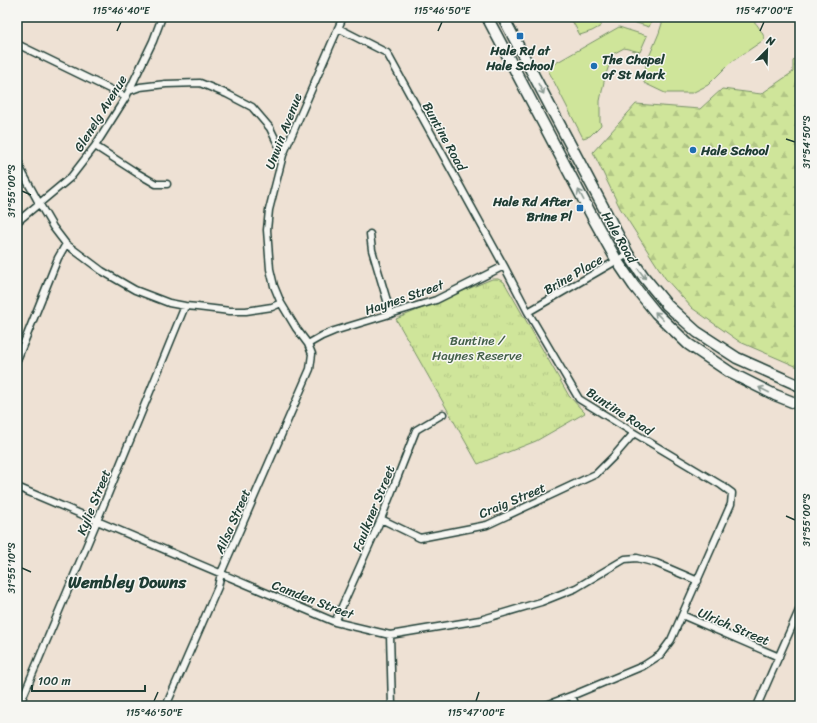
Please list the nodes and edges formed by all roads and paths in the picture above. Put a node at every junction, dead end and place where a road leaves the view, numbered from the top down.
1 (162, 17) edge
2 (343, 17) edge
3 (487, 17) edge
4 (503, 17) edge
5 (338, 28) junction
6 (17, 44) edge
7 (129, 91) junction
8 (126, 97) junction
9 (95, 146) junction
10 (283, 155) junction
11 (17, 156) edge
12 (167, 184) dead end
13 (38, 203) junction
14 (17, 222) edge
15 (370, 234) dead end
16 (66, 244) junction
17 (628, 254) junction
18 (617, 261) junction
19 (504, 266) junction
20 (281, 303) junction
21 (185, 306) junction
22 (528, 312) junction
23 (391, 314) junction
24 (308, 344) junction
25 (17, 360) edge
26 (800, 386) edge
27 (800, 405) edge
28 (443, 414) dead end
29 (634, 433) junction
30 (17, 487) edge
31 (381, 519) junction
32 (97, 521) junction
33 (221, 573) junction
34 (698, 581) junction
35 (800, 608) edge
36 (682, 615) junction
37 (335, 622) junction
38 (390, 635) junction
39 (779, 657) junction
40 (572, 696) junction
41 (18, 706) edge
42 (166, 706) edge
43 (392, 706) edge
44 (544, 706) edge
45 (576, 706) edge
46 (757, 706) edge

1 - 7 street, Glenelg Avenue
2 - 5 street, Unwin Avenue
18 -> 3 main road, Hale Road
4 -> 17 main road, Hale Road
5 - 10 street, Unwin Avenue
5 - 19 street, Buntine Road
6 - 8 street
7 - 8 street, Glenelg Avenue
7 - 10 street
8 - 9 street, Glenelg Avenue
9 - 12 street
9 - 13 street, Glenelg Avenue
10 - 20 street, Unwin Avenue
11 - 13 street
13 - 14 street, Glenelg Avenue
13 - 16 street
15 - 23 street
16 - 21 street
16 - 25 street
17 - 18 street, Brine Place
17 -> 26 main road, Hale Road
18 - 22 street, Brine Place
27 -> 18 main road, Hale Road
19 - 22 street, Buntine Road
19 - 23 street, Haynes Street
20 - 21 street
20 - 24 street, Unwin Avenue
21 - 32 street, Kylie Street
22 - 29 street, Buntine Road
23 - 24 street, Haynes Street
24 - 33 street, Ailsa Street
28 - 31 street, Faulkner Street
29 - 31 street, Craig Street
29 - 34 street, Buntine Road
30 - 32 street, Camden Street
31 - 37 street, Faulkner Street
32 - 33 street, Camden Street
32 - 41 street, Kylie Street
33 - 37 street, Camden Street
33 - 42 street, Ailsa Street
34 - 36 street, Buntine Road
34 - 38 street, Camden Street
35 - 39 street
36 - 39 street, Ulrich Street
36 - 40 street, Buntine Road
37 - 38 street, Camden Street
38 - 43 street
39 - 46 street
40 - 44 street, Buntine Road
40 - 45 street

